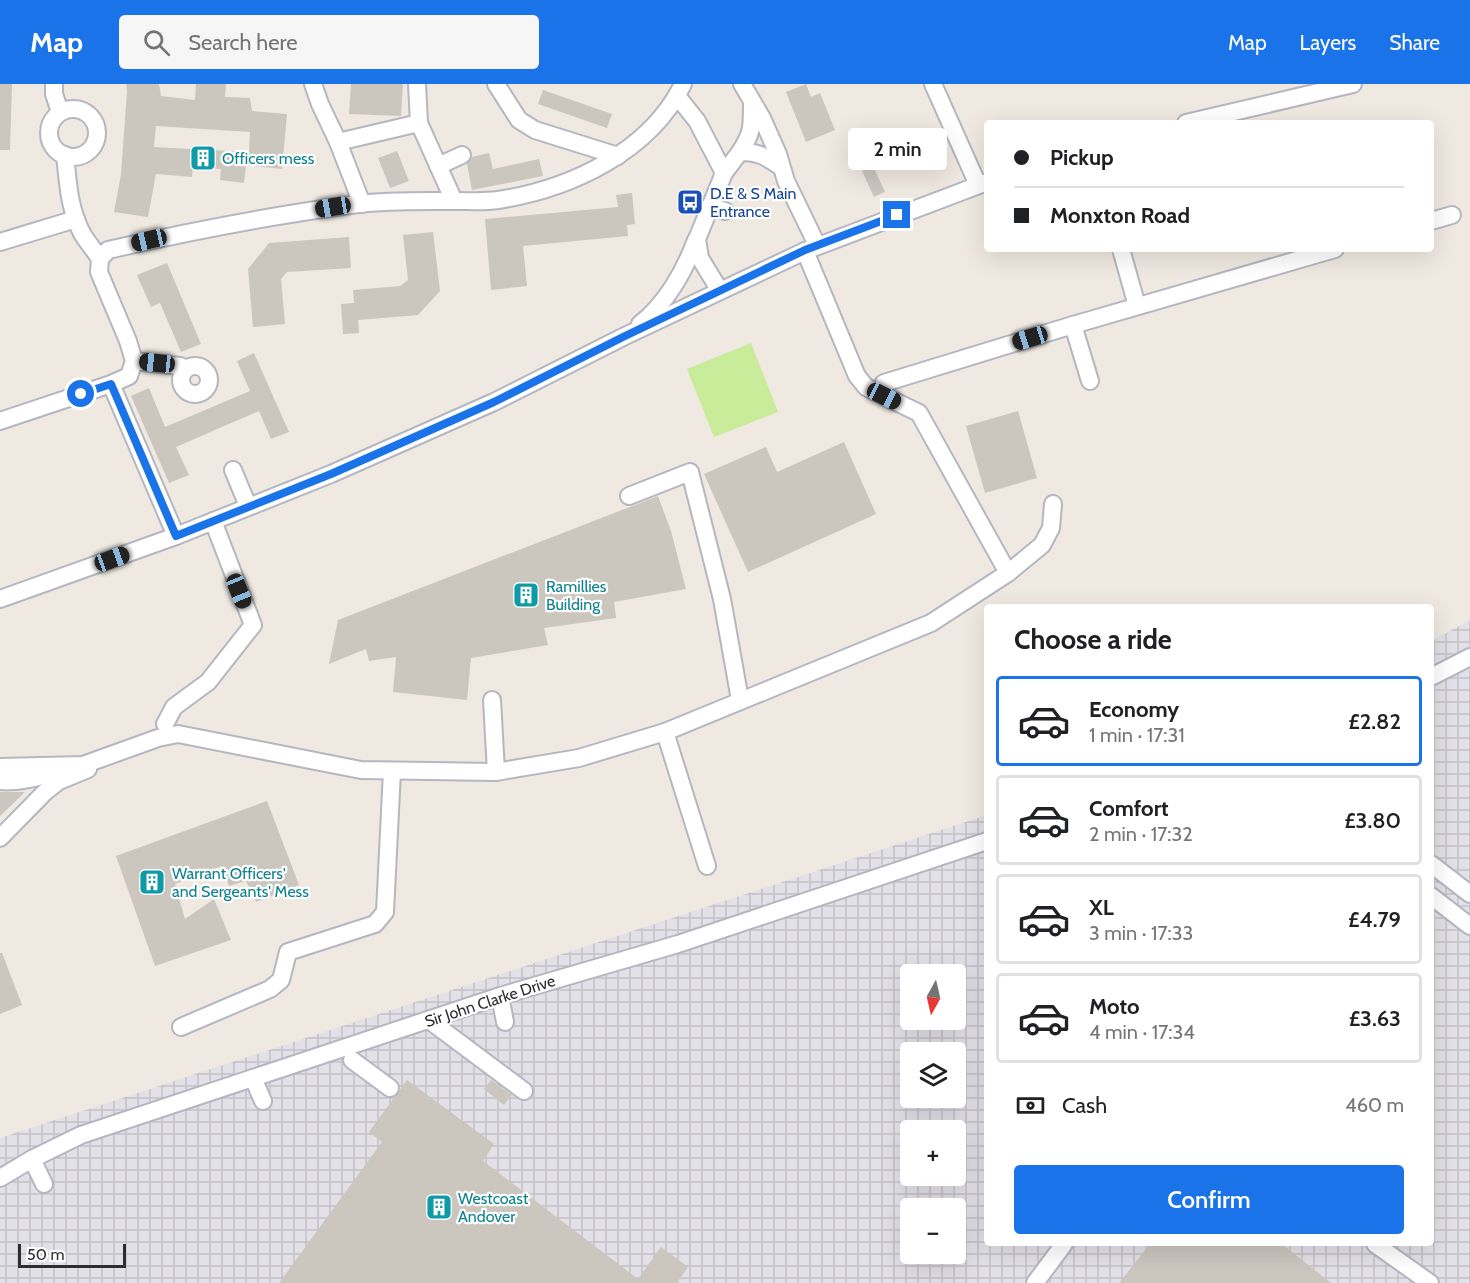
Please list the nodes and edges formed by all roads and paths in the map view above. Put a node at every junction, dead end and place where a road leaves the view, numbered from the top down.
1 (54, 84) edge
2 (313, 84) edge
3 (417, 84) edge
4 (496, 84) edge
5 (742, 84) edge
6 (933, 84) edge
7 (1353, 84) edge
8 (680, 90) edge
9 (752, 104) junction
10 (60, 112) junction
11 (1199, 120) edge
12 (419, 123) junction
13 (338, 142) junction
14 (740, 152) junction
15 (65, 155) junction
16 (462, 155) dead end
17 (618, 156) junction
18 (438, 166) junction
19 (781, 167) junction
20 (724, 173) junction
21 (982, 183) edge
22 (454, 201) junction
23 (362, 204) junction
24 (1452, 215) dead end
25 (75, 219) junction
26 (1434, 220) edge
27 (697, 239) junction
28 (0, 242) edge
29 (811, 248) junction
30 (1122, 252) edge
31 (1325, 252) edge
32 (100, 259) junction
33 (720, 291) junction
34 (1137, 306) junction
35 (1073, 325) junction
36 (625, 336) junction
37 (134, 361) junction
38 (186, 369) dead end
39 (1090, 381) dead end
40 (111, 384) junction
41 (884, 396) junction
42 (0, 421) edge
43 (233, 470) dead end
44 (629, 496) dead end
45 (1053, 504) dead end
46 (248, 506) junction
47 (213, 521) junction
48 (176, 536) junction
49 (1008, 573) junction
50 (0, 599) edge
51 (1470, 657) edge
52 (1434, 676) edge
53 (492, 700) dead end
54 (740, 700) junction
55 (165, 724) dead end
56 (664, 732) junction
57 (143, 743) junction
58 (73, 765) junction
59 (0, 767) edge
60 (392, 771) junction
61 (496, 772) junction
62 (0, 781) edge
63 (0, 838) edge
64 (984, 842) edge
65 (707, 866) dead end
66 (1434, 866) edge
67 (1470, 894) edge
68 (1434, 898) edge
69 (1470, 926) edge
70 (500, 996) junction
71 (429, 1020) junction
72 (505, 1022) dead end
73 (181, 1027) dead end
74 (352, 1059) dead end
75 (253, 1078) junction
76 (390, 1088) dead end
77 (524, 1091) dead end
78 (263, 1101) dead end
79 (32, 1159) junction
80 (0, 1178) edge
81 (44, 1184) dead end
82 (1063, 1246) edge
83 (1378, 1246) edge
84 (1035, 1283) edge
85 (1430, 1283) edge

1 - 10 street
2 - 13 street
3 - 12 street
4 - 17 street
5 - 9 street
6 - 21 street
7 - 11 street
8 - 17 street
8 - 20 street
9 - 14 street
9 - 19 street
10 - 15 street
10 - 15 street
12 - 13 street
12 - 18 street
13 - 23 street
14 - 19 street
14 - 20 street
15 - 25 street
16 - 18 street
17 - 22 street
18 - 22 street
19 - 29 street
20 - 27 street
21 - 29 street
22 - 23 street
23 - 32 street
24 - 26 street
25 - 28 street
25 - 32 street
27 - 33 street
27 - 36 street
29 - 33 street
29 - 41 street
30 - 34 street
31 - 34 street
32 - 37 street
33 - 36 street
34 - 35 street
35 - 39 street
35 - 41 street
36 - 46 street
37 - 38 street
37 - 40 street
40 - 42 street
40 - 48 street
41 - 49 street
43 - 46 street
44 - 54 street
45 - 49 street
46 - 47 street
47 - 48 street
47 - 55 street
48 - 50 street
49 - 54 street
51 - 52 street
53 - 61 street
54 - 56 street
56 - 61 street
56 - 65 street
57 - 58 street
57 - 60 street
57 - 63 street
58 - 59 street
58 - 62 street
60 - 61 street
60 - 73 street
64 - 70 street, Sir John Clarke Drive
66 - 67 street
68 - 69 street
70 - 71 street, Sir John Clarke Drive
70 - 72 street
71 - 75 street, Sir John Clarke Drive
71 - 77 street
74 - 76 street
75 - 78 street
75 - 79 street, Sir John Clarke Drive
79 - 80 street, Sir John Clarke Drive
79 - 81 street
82 - 84 street
83 - 85 street

